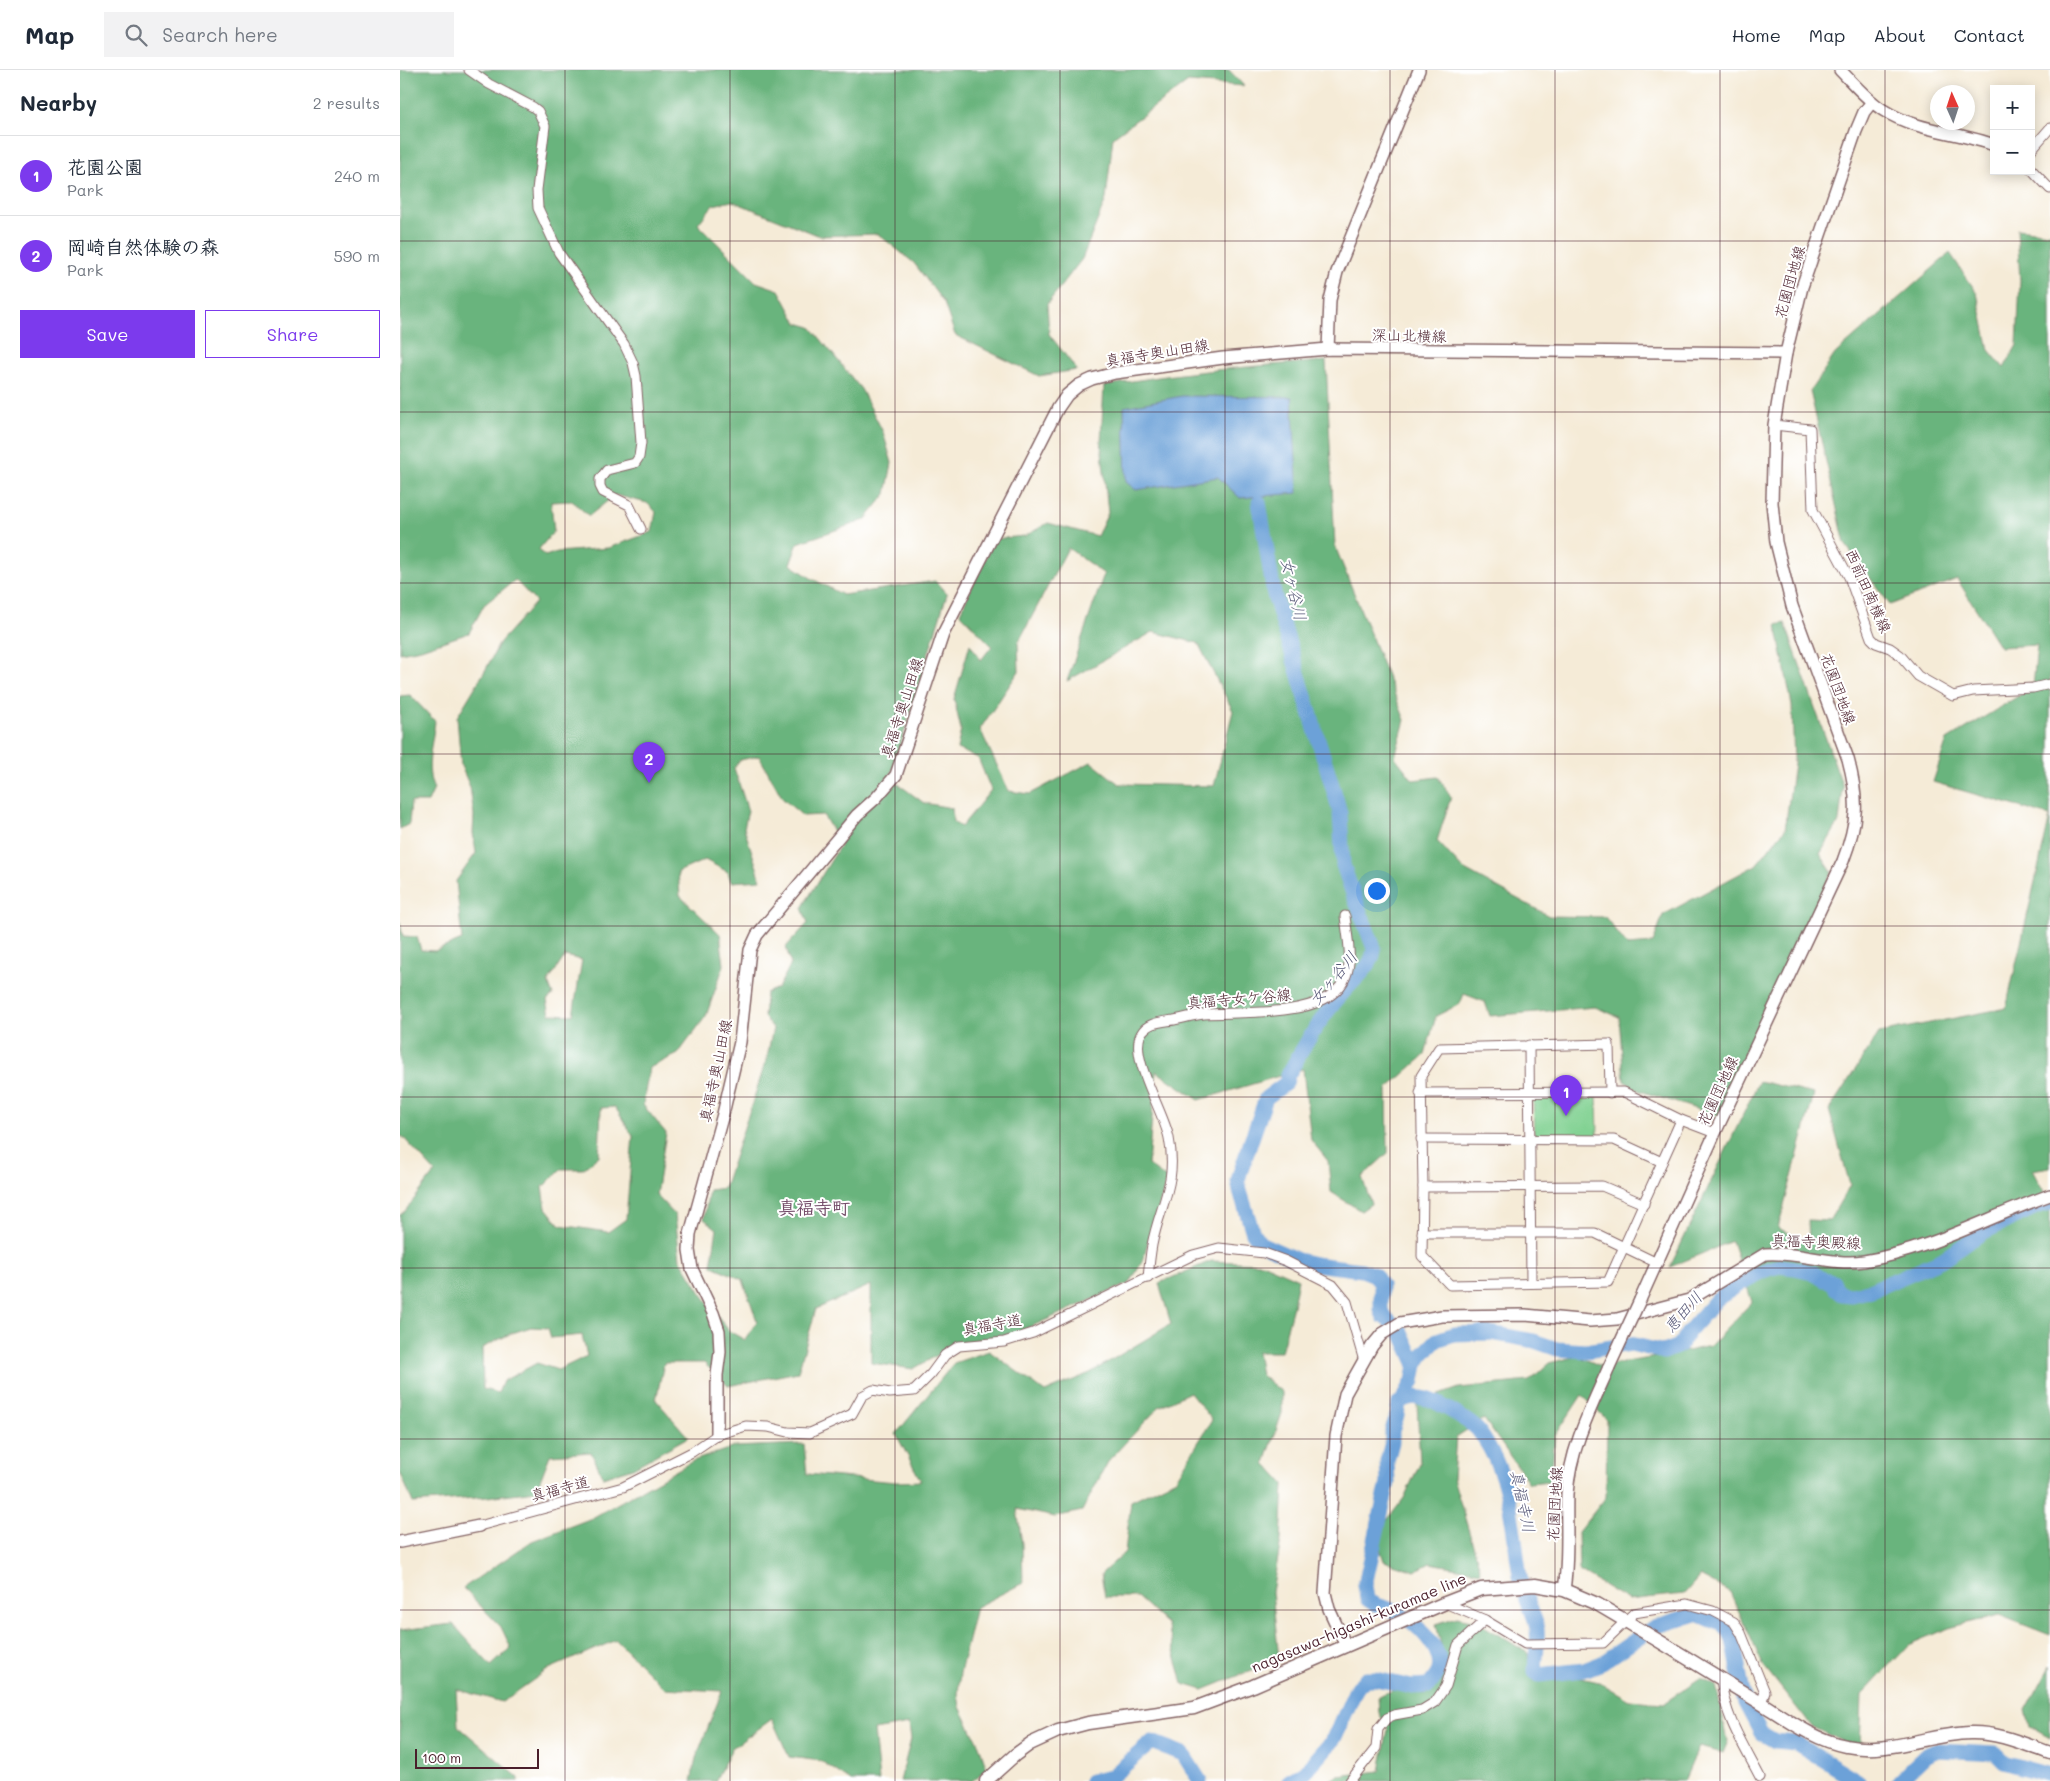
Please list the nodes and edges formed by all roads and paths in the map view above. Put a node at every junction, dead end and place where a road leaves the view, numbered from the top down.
1 (470, 70) edge
2 (1419, 70) edge
3 (1840, 70) edge
4 (1872, 102) junction
5 (2050, 128) edge
6 (1990, 144) edge
7 (2035, 145) edge
8 (2035, 173) edge
9 (2050, 189) edge
10 (1328, 349) junction
11 (1786, 353) junction
12 (1774, 426) junction
13 (641, 529) dead end
14 (2050, 684) edge
15 (1345, 916) dead end
16 (1529, 1045) junction
17 (1610, 1092) junction
18 (1420, 1093) junction
19 (1530, 1093) junction
20 (1681, 1120) junction
21 (1715, 1133) junction
22 (1421, 1139) junction
23 (1530, 1140) junction
24 (1662, 1162) junction
25 (1530, 1186) junction
26 (1423, 1187) junction
27 (2050, 1194) edge
28 (1644, 1204) junction
29 (1422, 1233) junction
30 (1531, 1233) junction
31 (1624, 1248) junction
32 (1656, 1263) junction
33 (1148, 1278) junction
34 (1531, 1283) junction
35 (1364, 1361) junction
36 (717, 1435) junction
37 (479, 1526) joint
38 (400, 1542) edge
39 (1564, 1590) junction
40 (1445, 1603) junction
41 (1485, 1620) junction
42 (1630, 1623) junction
43 (1346, 1646) junction
44 (1724, 1682) junction
45 (1758, 1701) junction
46 (2050, 1753) edge
47 (1760, 1777) dead end
48 (986, 1781) edge
49 (1350, 1781) edge

1 - 13 street
2 - 10 street
3 - 4 street
4 - 6 street
4 - 11 street, 花園団地線
5 - 7 street
8 - 9 street
10 - 11 street, 深山北横線
10 - 36 street, 真福寺奥山田線
11 - 12 street, 花園団地線
12 - 14 street, 西前田南横線
12 - 21 street, 花園団地線
15 - 33 street, 真福寺女ケ谷線
16 - 17 street
16 - 18 street
16 - 19 street
17 - 19 street
17 - 20 street
18 - 19 street
18 - 22 street
19 - 23 street
20 - 21 street
20 - 24 street
21 - 32 street, 花園団地線
22 - 23 street
22 - 26 street
23 - 24 street
23 - 25 street
24 - 28 street
25 - 26 street
25 - 28 street
25 - 30 street
26 - 29 street
27 - 35 street, 真福寺奥殿線
28 - 31 street
29 - 30 street
29 - 34 street
30 - 31 street
30 - 34 street
31 - 32 street
31 - 34 street
32 - 39 street, 花園団地線, bridge
33 - 35 street, 真福寺道
33 - 36 street, 真福寺道
35 - 43 street, 真福寺奥殿線
36 - 37 street, 真福寺道
37 - 38 street, 真福寺道
39 - 40 main road, nagasawa-higashi-kuramae line
39 - 42 main road, nagasawa-higashi-kuramae line
40 - 41 street
40 - 43 main road, nagasawa-higashi-kuramae line
41 - 42 street
41 - 49 street
42 - 44 main road, nagasawa-higashi-kuramae line
42 - 45 street
43 - 48 main road, nagasawa-higashi-kuramae line
44 - 45 main road, nagasawa-higashi-kuramae line
44 - 47 street
45 - 46 main road, nagasawa-higashi-kuramae line

